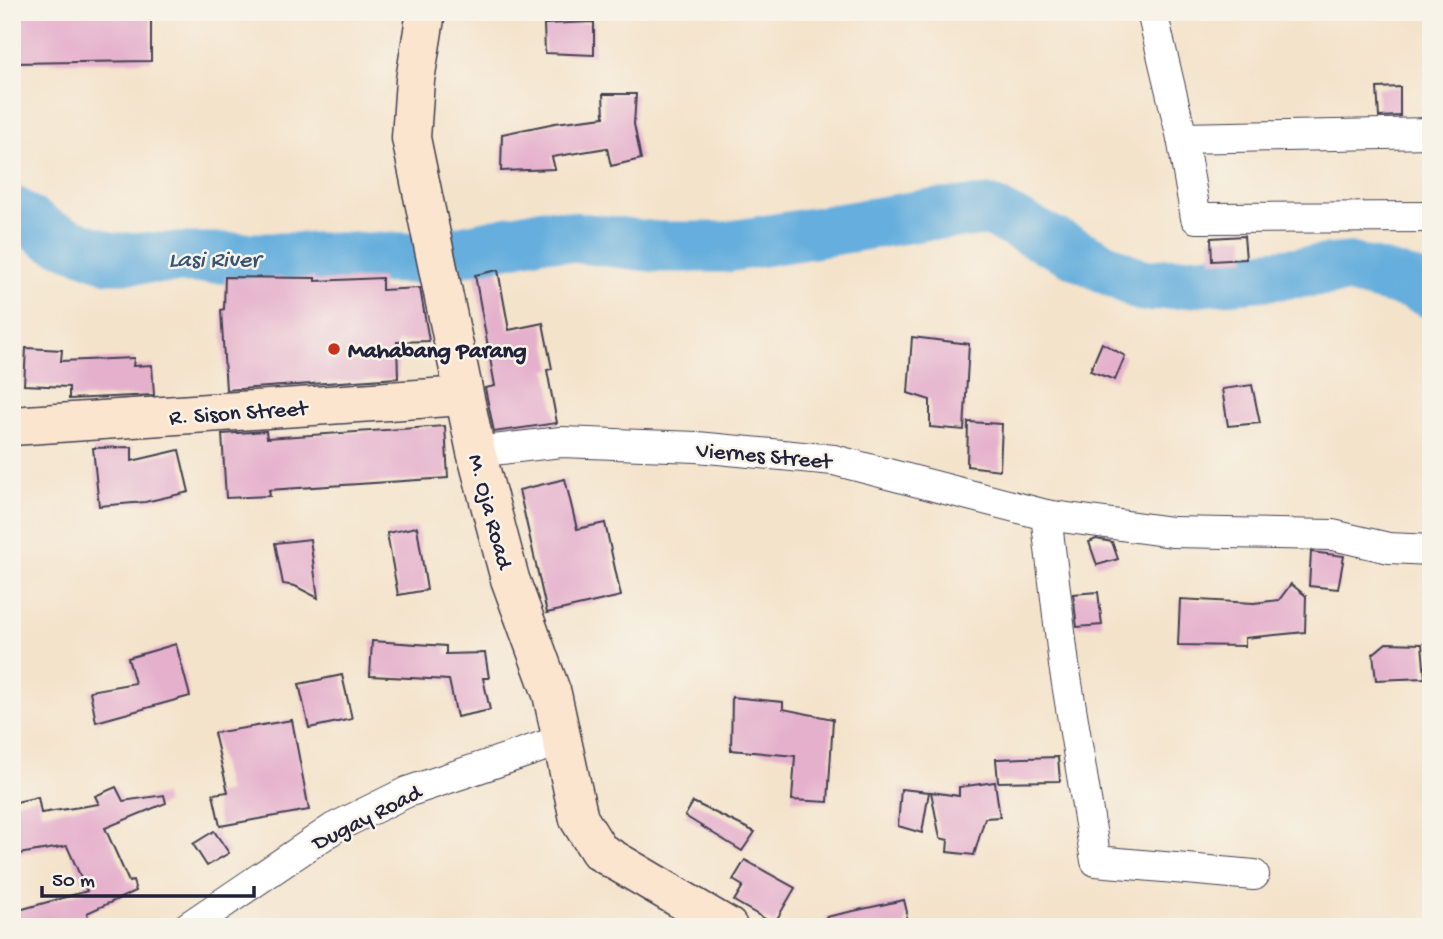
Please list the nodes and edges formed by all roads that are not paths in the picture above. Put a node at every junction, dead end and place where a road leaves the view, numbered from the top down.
1 (426, 12) edge
2 (1152, 12) edge
3 (1431, 134) edge
4 (1182, 138) junction
5 (1431, 217) edge
6 (463, 396) junction
7 (12, 426) edge
8 (476, 452) junction
9 (1046, 516) junction
10 (1431, 550) edge
11 (562, 740) junction
12 (1254, 875) dead end
13 (188, 927) edge
14 (728, 927) edge

1 - 6 street, M. Oja Road
2 - 4 street
3 - 4 street
4 - 5 street
6 - 7 street, R. Sison Street
6 - 8 street, M. Oja Road
8 - 9 street, Viernes Street
8 - 11 street, M. Oja Road
9 - 10 street, Viernes Street
9 - 12 street
11 - 13 street, Dugay Road
11 - 14 street, M. Oja Road

